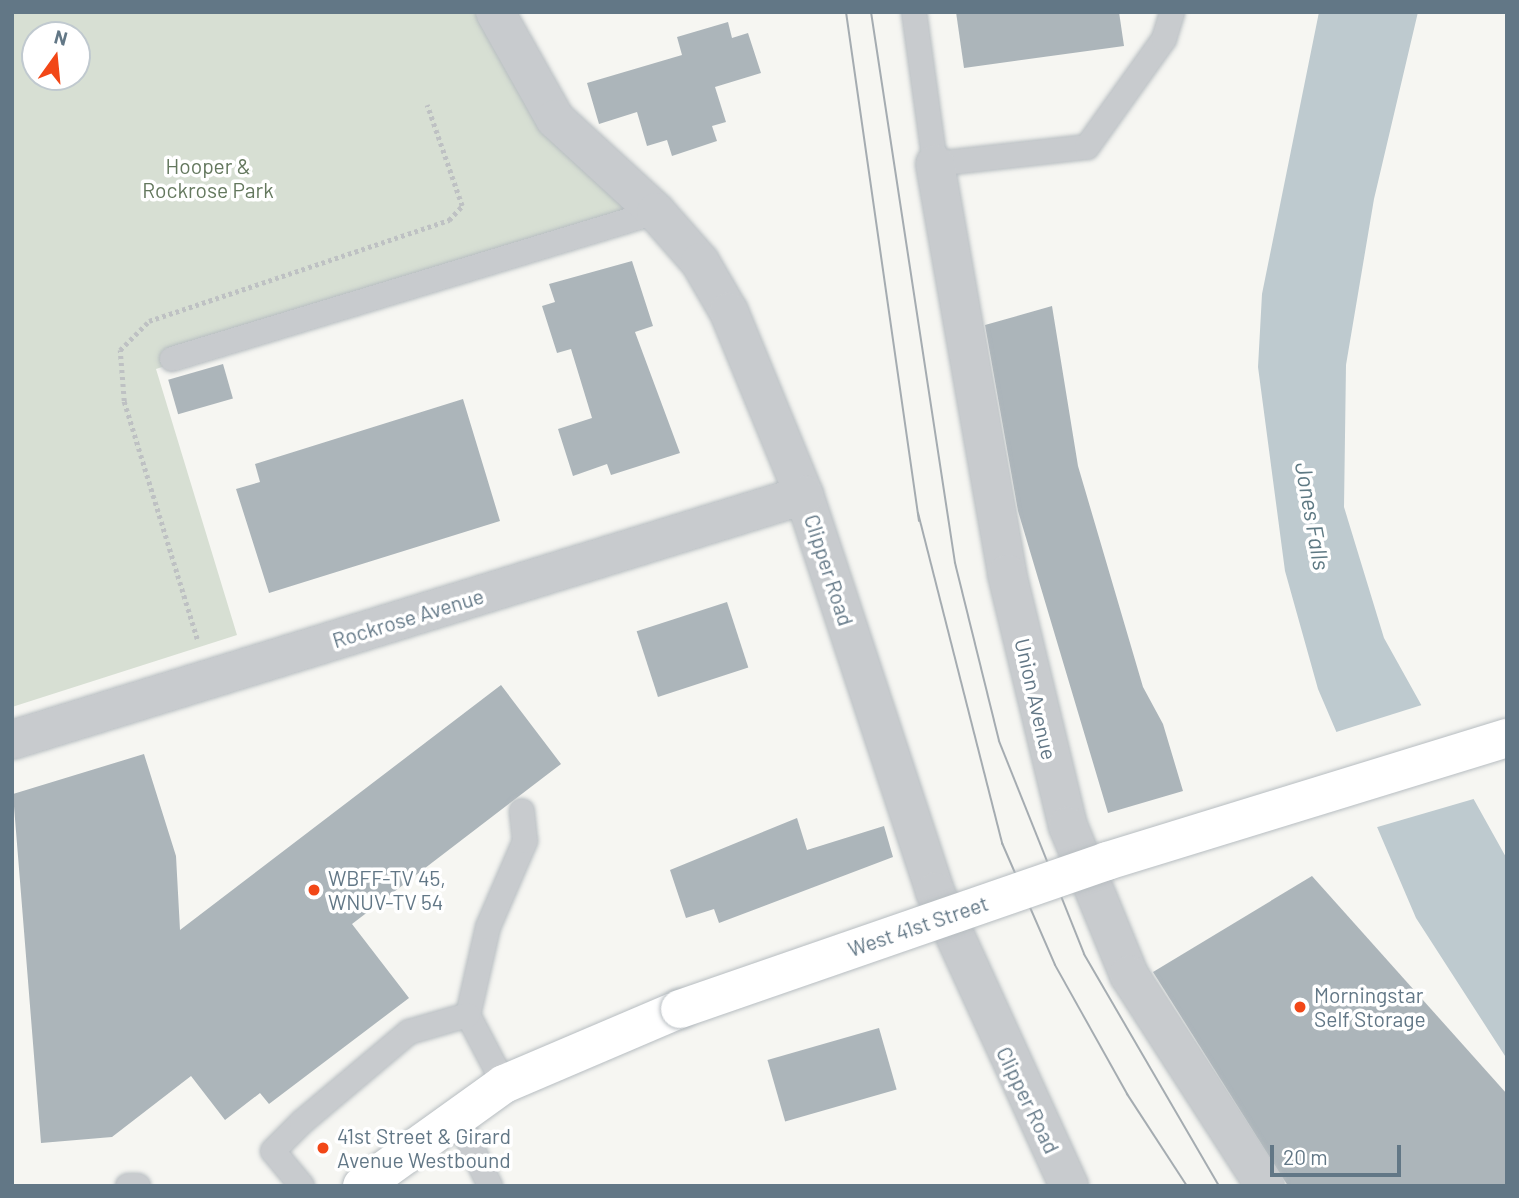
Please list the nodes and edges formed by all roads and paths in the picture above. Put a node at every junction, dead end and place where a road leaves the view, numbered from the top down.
1 (495, 12) edge
2 (915, 12) edge
3 (1172, 12) edge
4 (935, 164) junction
5 (656, 212) junction
6 (172, 359) dead end
7 (804, 495) junction
8 (1507, 738) edge
9 (12, 740) edge
10 (522, 811) dead end
11 (468, 1014) junction
12 (504, 1084) junction
13 (456, 1114) junction
14 (128, 1186) edge
15 (138, 1186) edge
16 (302, 1186) edge
17 (362, 1186) edge
18 (490, 1186) edge
19 (1069, 1186) edge
20 (1265, 1186) edge

1 - 5 street, Clipper Road
2 - 4 lane
3 - 4 lane
4 - 20 street, Union Avenue
5 - 6 lane
5 - 7 street, Clipper Road
7 - 9 street, Rockrose Avenue
7 - 19 street, Clipper Road
8 - 12 main road, West 41st Street, bridge
10 - 11 lane
11 - 12 lane
11 - 16 lane
12 - 13 main road, West 41st Street
13 - 17 main road, West 41st Street
13 - 18 lane
14 - 15 lane

